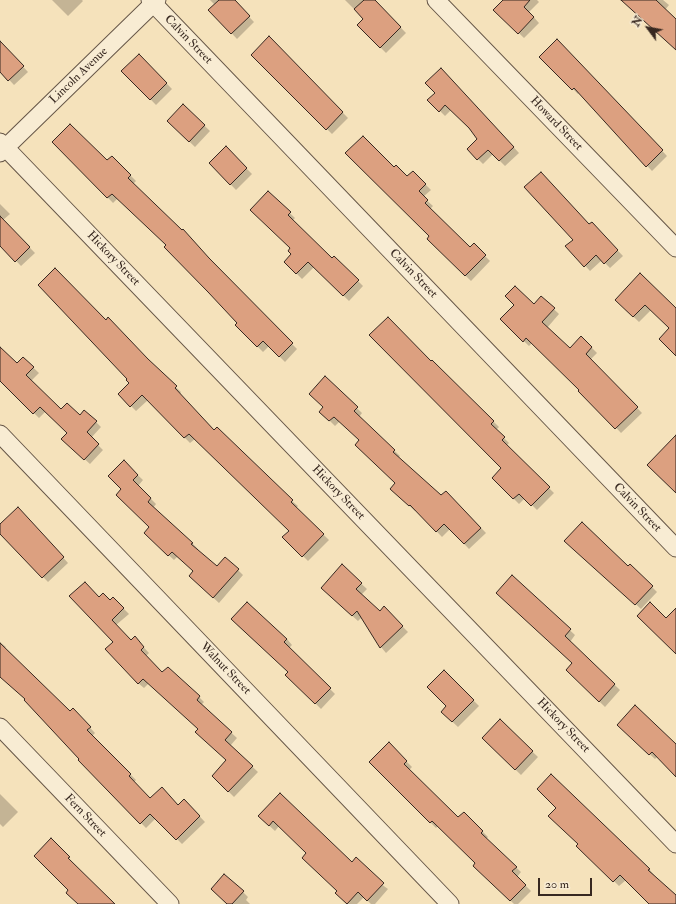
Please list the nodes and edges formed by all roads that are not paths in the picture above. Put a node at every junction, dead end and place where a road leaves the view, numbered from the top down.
1 (436, 0) edge
2 (154, 1) edge
3 (2, 147) edge
4 (676, 248) edge
5 (0, 434) edge
6 (676, 548) edge
7 (0, 727) edge
8 (676, 844) edge
9 (170, 904) edge
10 (450, 904) edge

1 - 4 street, Howard Street
2 - 3 street, Lincoln Avenue
2 - 6 street, Calvin Street
3 - 8 street, Hickory Street
5 - 10 street, Walnut Street
7 - 9 street, Fern Street

